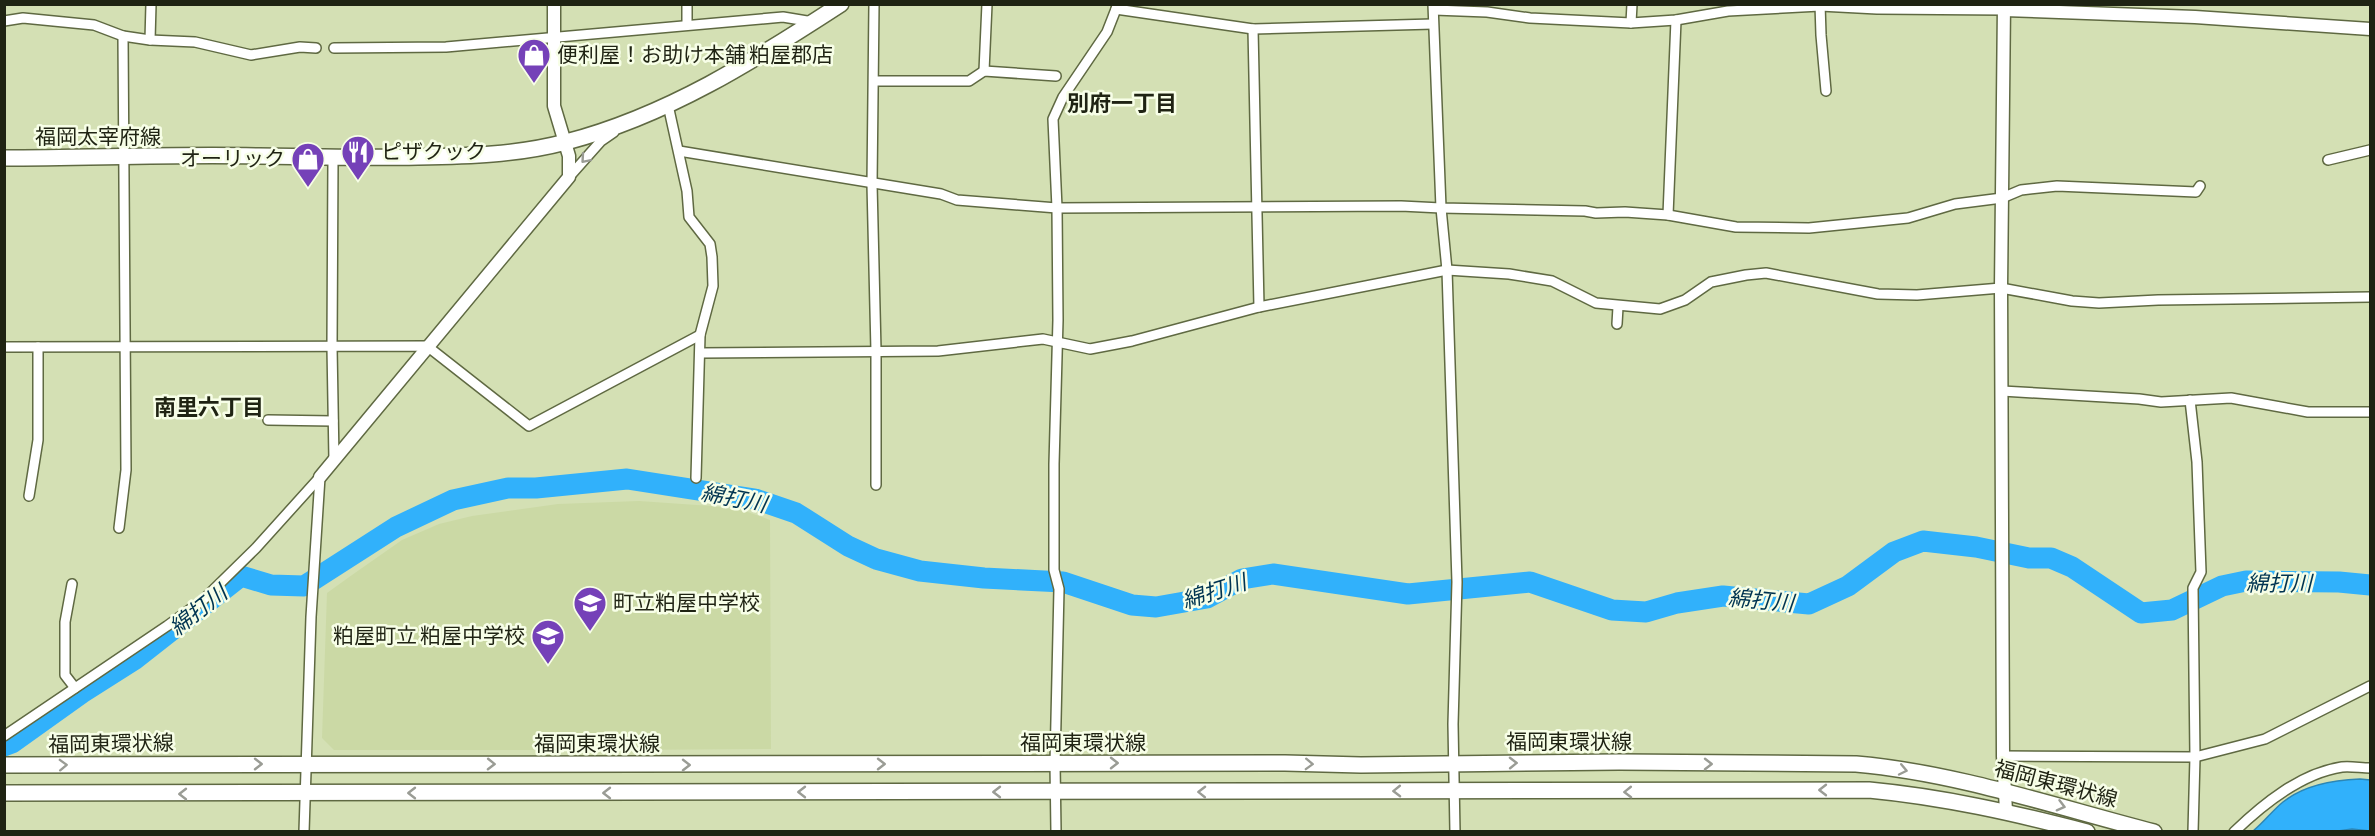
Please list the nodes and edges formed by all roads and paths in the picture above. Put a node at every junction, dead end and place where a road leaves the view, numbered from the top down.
1 (151, 4) edge
2 (554, 4) edge
3 (687, 4) edge
4 (842, 4) edge
5 (874, 4) edge
6 (987, 4) edge
7 (1632, 4) edge
8 (1820, 5) edge
9 (1117, 7) edge
10 (2004, 7) edge
11 (1434, 8) edge
12 (1488, 8) edge
13 (1676, 20) junction
14 (4, 21) edge
15 (814, 22) junction
16 (1631, 23) junction
17 (1433, 24) junction
18 (687, 25) junction
19 (1253, 29) junction
20 (2370, 29) edge
21 (123, 36) junction
22 (553, 37) junction
23 (150, 40) junction
24 (316, 48) dead end
25 (334, 48) dead end
26 (984, 71) junction
27 (1056, 76) dead end
28 (875, 81) junction
29 (1826, 91) dead end
30 (668, 105) junction
31 (623, 125) junction
32 (566, 142) junction
33 (2370, 150) edge
34 (679, 151) junction
35 (4, 158) edge
36 (122, 158) junction
37 (333, 159) junction
38 (2328, 160) dead end
39 (569, 177) junction
40 (872, 184) junction
41 (2200, 186) dead end
42 (2002, 198) junction
43 (1258, 207) junction
44 (1057, 208) junction
45 (1441, 208) junction
46 (1668, 215) junction
47 (1447, 270) junction
48 (2001, 288) junction
49 (2370, 297) edge
50 (1259, 307) junction
51 (1618, 307) junction
52 (1617, 324) dead end
53 (700, 335) junction
54 (1056, 341) junction
55 (126, 346) junction
56 (428, 346) junction
57 (4, 347) edge
58 (38, 347) junction
59 (332, 347) junction
60 (876, 351) junction
61 (701, 353) junction
62 (2002, 391) junction
63 (2190, 400) junction
64 (2370, 412) edge
65 (268, 420) dead end
66 (333, 421) junction
67 (334, 460) junction
68 (320, 477) junction
69 (696, 478) dead end
70 (876, 485) dead end
71 (28, 496) dead end
72 (119, 528) dead end
73 (72, 584) dead end
74 (2370, 686) edge
75 (75, 688) junction
76 (4, 736) edge
77 (2003, 756) junction
78 (2196, 757) junction
79 (1055, 763) junction
80 (306, 764) junction
81 (1455, 764) junction
82 (4, 765) edge
83 (2370, 768) edge
84 (1455, 791) junction
85 (1056, 792) junction
86 (2004, 792) junction
87 (4, 793) edge
88 (304, 794) junction
89 (2006, 811) junction
90 (304, 831) edge
91 (1056, 831) edge
92 (1455, 831) edge
93 (2087, 831) edge
94 (2154, 831) edge
95 (2193, 831) edge
96 (2234, 831) edge

1 - 23 street
2 - 22 street
3 - 18 street
4 - 15 main road, 福岡太宰府線
5 - 28 street
6 - 26 street
7 - 16 street
8 - 10 street
8 - 13 street
8 - 29 street
9 - 19 street
9 - 44 street
10 - 20 street
10 - 42 street
11 - 12 street
11 - 17 street
12 - 16 street
13 - 16 street
13 - 46 street
14 - 21 street
15 - 18 street
15 - 30 main road, 福岡太宰府線
17 - 19 street
17 - 45 street
18 - 22 street
19 - 43 street
21 - 23 street
21 - 36 street
22 - 25 street
22 - 32 street
23 - 24 street
26 - 27 street
26 - 28 street
28 - 40 street
30 - 31 main road, 福岡太宰府線
30 - 34 street
31 - 32 main road, 福岡太宰府線
31 -> 39 street
32 - 37 main road, 福岡太宰府線
32 - 39 street
33 - 38 street
34 - 40 street
34 - 53 street
35 - 36 main road, 福岡太宰府線
36 - 37 main road, 福岡太宰府線
36 - 55 street
37 - 59 street
39 - 56 street
40 - 44 street
40 - 60 street
41 - 42 street
42 - 46 street
42 - 48 street
43 - 44 street
43 - 45 street
43 - 50 street
44 - 54 street
45 - 46 street
45 - 47 street
47 - 50 street
47 - 51 street
47 - 81 street
48 - 49 street
48 - 51 street
48 - 62 street
50 - 54 street
51 - 52 street
53 - 56 street
53 - 61 street
54 - 60 street
54 - 79 street
55 - 58 street
55 - 59 street
55 - 72 street
56 - 59 street
56 - 67 street
57 - 58 street
58 - 71 street
59 - 66 street
60 - 61 street
60 - 70 street
61 - 69 street
62 - 63 street
62 - 77 street
63 - 64 street
63 - 78 street
65 - 66 street
66 - 67 street
67 - 68 street
68 - 75 street
68 - 80 street
73 - 75 street
74 - 78 street
75 - 76 street
77 - 78 street
77 - 86 street
78 - 95 street
80 -> 79 main road, 福岡東環状線
79 -> 81 main road, 福岡東環状線
79 - 85 street
82 -> 80 main road, 福岡東環状線
80 - 88 street
81 - 84 street
81 -> 86 main road, 福岡東環状線
83 - 96 street
84 -> 85 main road, 福岡東環状線
89 -> 84 main road, 福岡東環状線
84 - 92 street
85 -> 88 main road, 福岡東環状線
85 - 91 street
86 - 89 street
86 -> 94 main road, 福岡東環状線
88 -> 87 main road, 福岡東環状線
88 - 90 street
89 - 93 main road, 福岡東環状線

